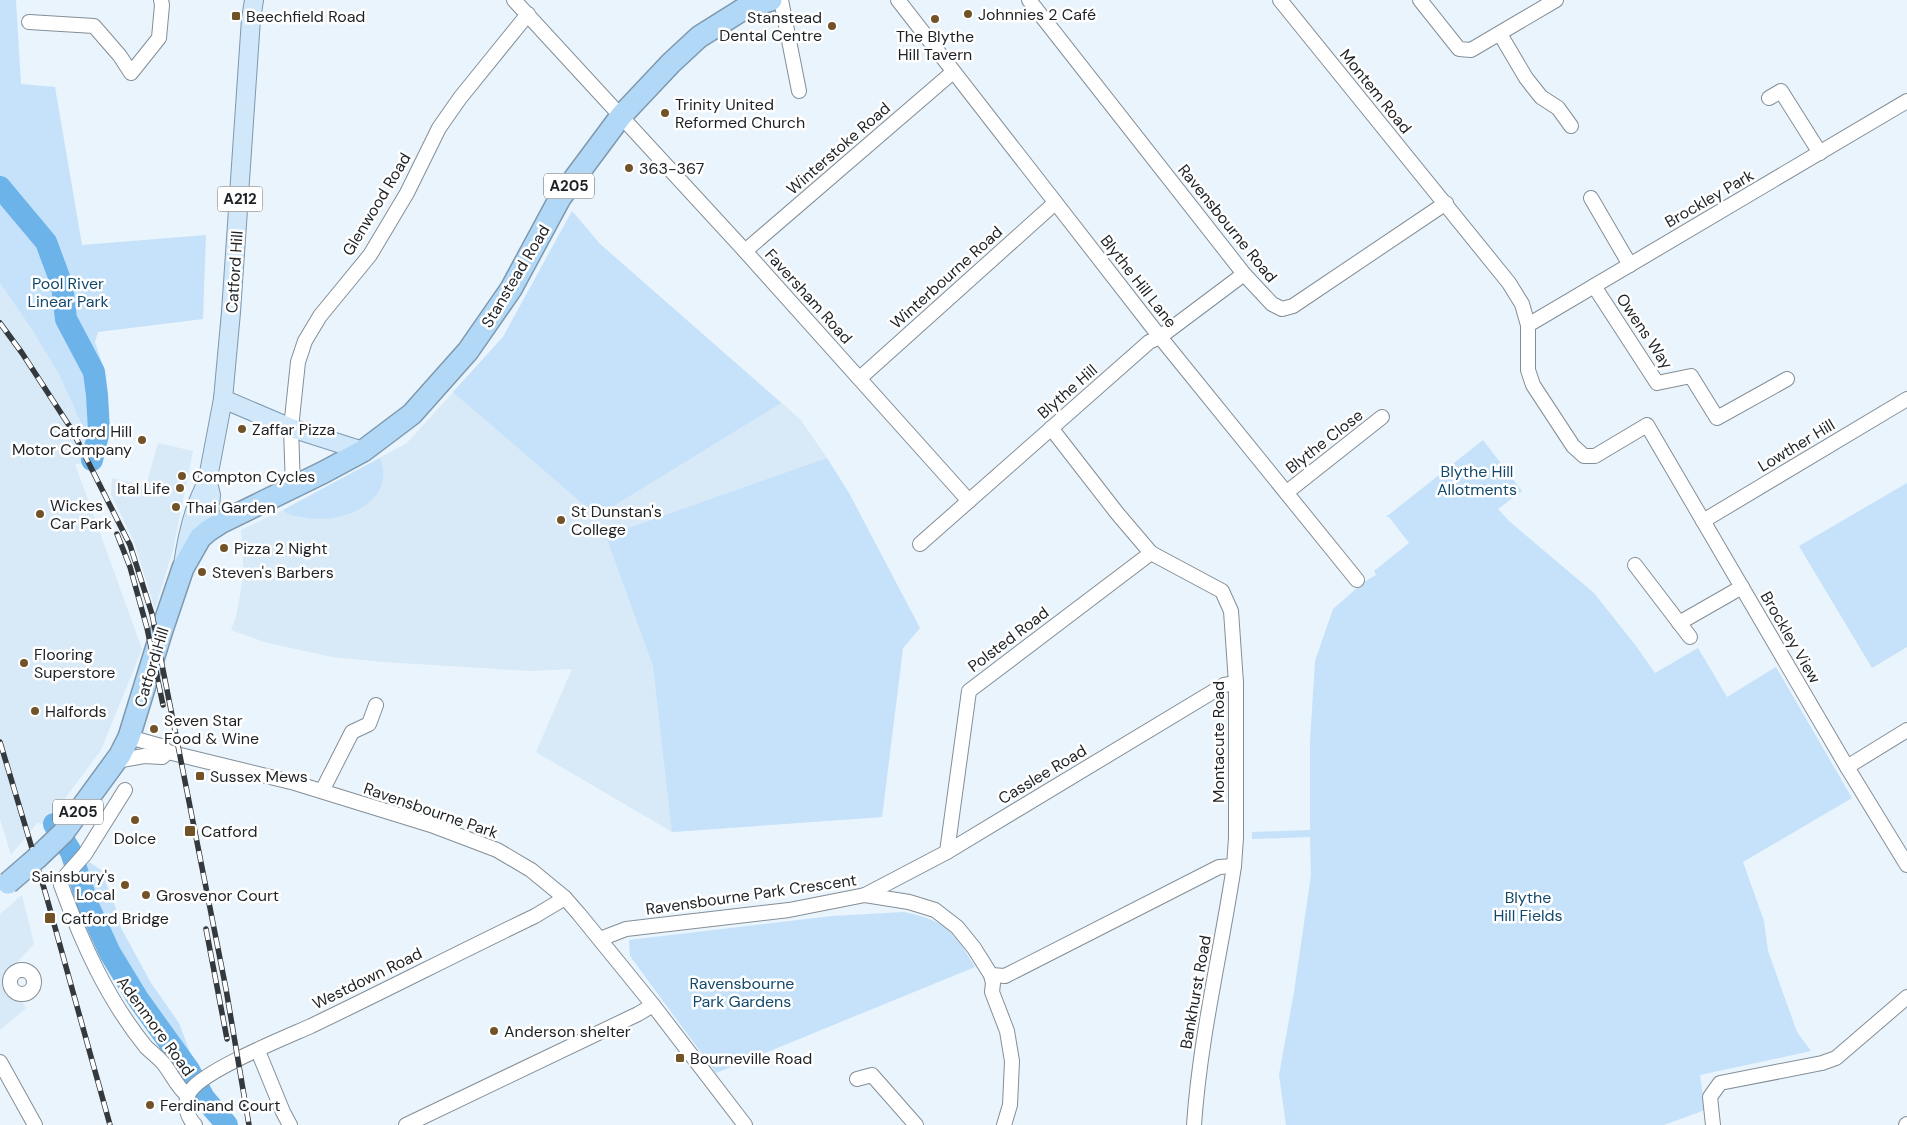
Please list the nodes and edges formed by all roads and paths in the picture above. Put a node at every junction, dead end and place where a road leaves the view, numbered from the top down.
1 (161, 0) edge
2 (254, 0) edge
3 (514, 0) edge
4 (771, 0) edge
5 (781, 0) edge
6 (898, 0) edge
7 (1029, 0) edge
8 (1280, 0) edge
9 (1420, 0) edge
10 (1556, 0) edge
11 (743, 4) edge
12 (528, 14) junction
13 (29, 22) dead end
14 (1500, 34) junction
15 (953, 72) junction
16 (799, 90) dead end
17 (1769, 98) dead end
18 (1907, 101) edge
19 (621, 116) junction
20 (1571, 126) dead end
21 (1820, 153) junction
22 (1592, 198) dead end
23 (1055, 203) junction
24 (1446, 203) junction
25 (745, 251) junction
26 (1630, 265) junction
27 (1244, 274) junction
28 (1594, 286) junction
29 (1528, 325) junction
30 (1160, 337) junction
31 (860, 378) junction
32 (1787, 379) dead end
33 (223, 399) junction
34 (1907, 399) edge
35 (1382, 417) dead end
36 (292, 428) junction
37 (1051, 428) junction
38 (363, 451) junction
39 (208, 483) junction
40 (293, 488) junction
41 (1287, 492) junction
42 (969, 501) junction
43 (1703, 521) junction
44 (208, 531) junction
45 (920, 544) dead end
46 (1151, 553) junction
47 (1635, 565) dead end
48 (183, 568) junction
49 (1357, 580) dead end
50 (1742, 587) junction
51 (1680, 623) junction
52 (1690, 637) dead end
53 (1236, 683) junction
54 (376, 705) dead end
55 (1907, 730) edge
56 (129, 737) junction
57 (168, 752) junction
58 (126, 763) junction
59 (1847, 766) junction
60 (126, 790) dead end
61 (322, 791) junction
62 (948, 852) junction
63 (1907, 865) edge
64 (1234, 866) junction
65 (4, 887) edge
66 (865, 895) junction
67 (564, 898) junction
68 (600, 939) junction
69 (991, 975) junction
70 (1907, 997) edge
71 (653, 1005) junction
72 (258, 1051) junction
73 (0, 1062) edge
74 (857, 1079) dead end
75 (190, 1092) junction
76 (35, 1125) edge
77 (195, 1125) edge
78 (290, 1125) edge
79 (406, 1125) edge
80 (745, 1125) edge
81 (916, 1125) edge
82 (1004, 1125) edge
83 (1194, 1125) edge
84 (1713, 1125) edge

1 - 13 street
2 - 33 main road, Catford Hill / A212
3 - 12 street
4 - 11 highway, Stanstead Road / A205
5 - 16 street
6 - 15 street, Blythe Hill Lane
7 - 27 street, Ravensbourne Road
8 - 24 street, Montem Road
9 - 14 street
10 - 14 street
11 - 19 highway, Stanstead Road / A205
12 - 19 street
12 - 36 street, Glenwood Road
14 - 20 street
15 - 23 street, Blythe Hill Lane
15 - 25 street, Winterstoke Road
17 - 21 street
18 - 21 street, Brockley Park
19 - 25 street, Faversham Road
19 - 38 highway, Stanstead Road / A205
21 - 26 street, Brockley Park
22 - 26 street
23 - 30 street, Blythe Hill Lane
23 - 31 street, Winterbourne Road
24 - 27 street, Ravensbourne Road
24 - 29 street, Montem Road
25 - 31 street, Faversham Road
26 - 28 street, Brockley Park
27 - 30 street, Blythe Hill
28 - 29 street, Brockley Park
28 - 32 street, Owens Way
29 - 43 street, Brockley View
30 - 37 street, Blythe Hill
30 - 41 street, Blythe Hill Lane
31 - 42 street, Faversham Road
33 - 36 main road
33 - 39 main road, Catford Hill / A212
34 - 43 street, Lowther Hill
35 - 41 street, Blythe Close
36 - 38 main road
36 - 40 street, Glenwood Road
37 - 42 street, Blythe Hill
37 - 46 street, Montacute Road
38 - 40 highway, Stanstead Road / A205
39 - 44 main road, Catford Hill / A212
39 - 48 main road, Catford Hill / A212
40 - 44 highway, Stanstead Road / A205
41 - 49 street, Blythe Hill Lane
42 - 45 street, Blythe Hill
43 - 50 street, Brockley View
44 - 48 highway, Stanstead Road / A205
46 - 53 street, Montacute Road
46 - 62 street, Polsted Road
47 - 51 street
48 - 56 highway, Catford Hill / A205
50 - 51 street
50 - 59 street, Brockley View
51 - 52 street
53 - 62 street, Casslee Road
53 - 64 street, Montacute Road
54 - 61 street
55 - 59 street
56 - 57 street, Ravensbourne Park
56 - 58 highway, A205
57 - 58 street, Ravensbourne Park
57 - 61 street, Ravensbourne Park
58 - 65 highway, A205, bridge
59 - 63 street, Brockley View
60 - 75 street, Adenmore Road
61 - 67 street, Ravensbourne Park
62 - 66 street, Casslee Road
64 - 69 street
64 - 83 street, Bankhurst Road
66 - 68 street, Ravensbourne Park Crescent
66 - 69 street, Ravensbourne Park Crescent
67 - 68 street, Ravensbourne Park
67 - 72 street, Westdown Road
68 - 71 street, Ravensbourne Park
69 - 82 street, Ravensbourne Park Crescent
70 - 84 street
71 - 79 street
71 - 80 street, Ravensbourne Park
72 - 75 street, Westdown Road
72 - 78 street
73 - 76 street
74 - 81 street
75 - 77 street, Adenmore Road

